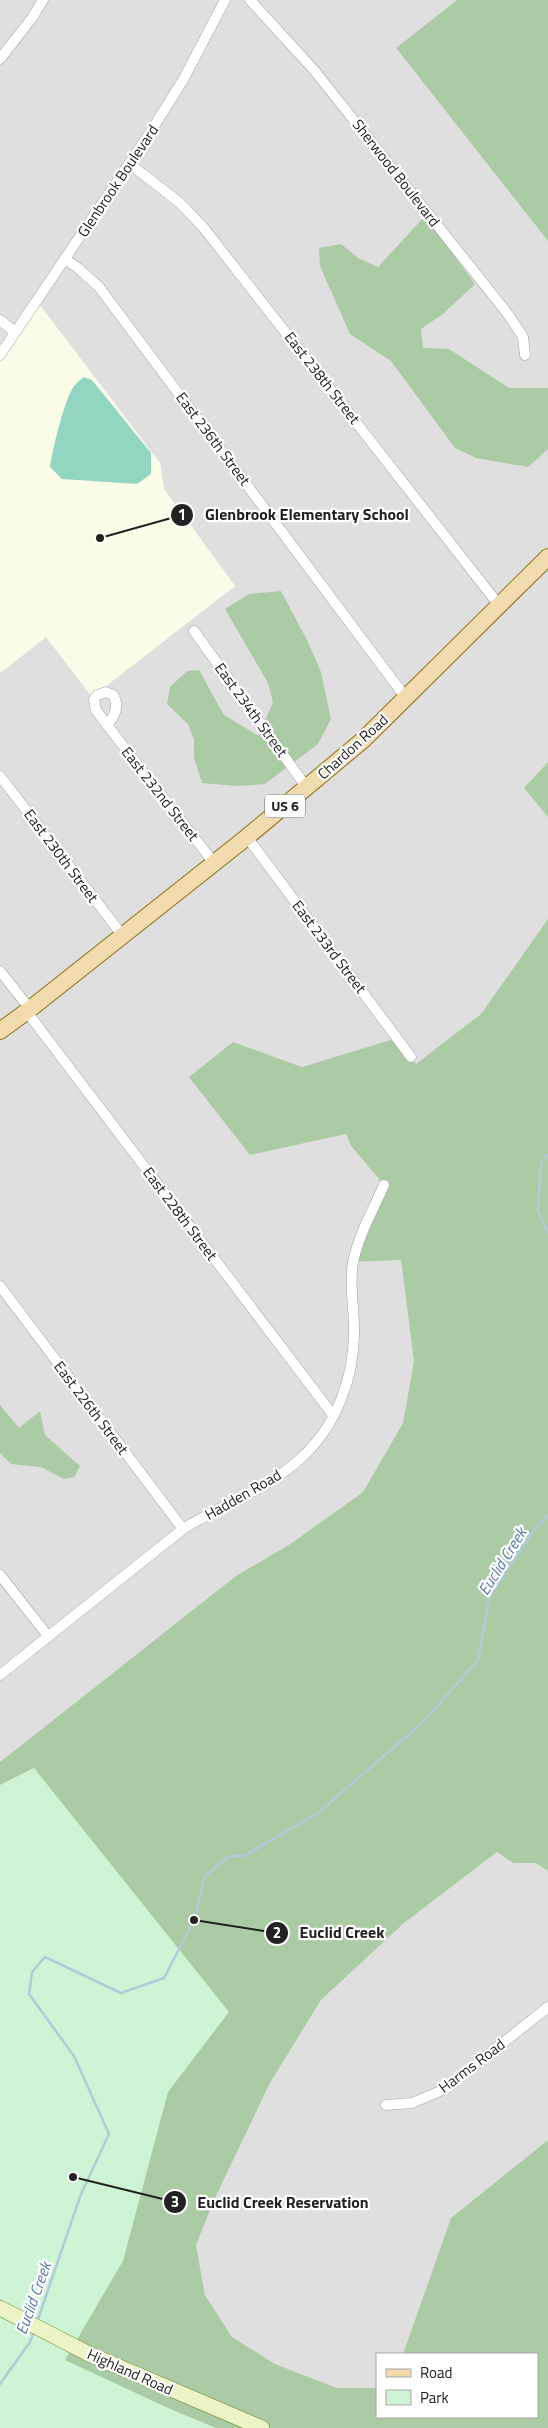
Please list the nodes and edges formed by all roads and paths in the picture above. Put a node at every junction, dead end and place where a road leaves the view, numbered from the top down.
1 (43, 0) edge
2 (225, 0) edge
3 (250, 0) edge
4 (0, 59) edge
5 (130, 164) junction
6 (65, 260) junction
7 (0, 320) edge
8 (16, 332) junction
9 (0, 355) edge
10 (525, 355) dead end
11 (548, 557) edge
12 (499, 605) junction
13 (194, 631) dead end
14 (406, 698) junction
15 (107, 725) dead end
16 (0, 776) edge
17 (307, 788) junction
18 (247, 837) junction
19 (214, 863) junction
20 (122, 936) junction
21 (0, 972) edge
22 (29, 1010) junction
23 (0, 1030) edge
24 (411, 1057) dead end
25 (384, 1185) dead end
26 (0, 1286) edge
27 (333, 1416) junction
28 (183, 1530) junction
29 (0, 1575) edge
30 (48, 1636) junction
31 (0, 1675) edge
32 (548, 2007) edge
33 (386, 2104) dead end
34 (0, 2308) edge
35 (262, 2428) edge

1 - 4 street
2 - 5 street, Glenbrook Boulevard
3 - 10 street, Sherwood Boulevard
5 - 6 street, Glenbrook Boulevard
5 - 12 street, East 238th Street
6 - 8 street, Glenbrook Boulevard
6 - 14 street, East 236th Street
7 - 8 street
8 - 9 street, Glenbrook Boulevard
11 - 12 main road, Chardon Road / US 6
12 - 14 main road, Chardon Road / US 6
13 - 17 street, East 234th Street
14 - 17 main road, Chardon Road / US 6
15 - 19 street, East 232nd Street
16 - 20 street, East 230th Street
17 - 18 main road, Chardon Road / US 6
18 - 19 main road, Chardon Road / US 6
18 - 24 street, East 233rd Street
19 - 20 main road, Chardon Road / US 6
20 - 22 main road, Chardon Road / US 6
21 - 22 street, East 228th Street
22 - 23 main road, Chardon Road / US 6
22 - 27 street, East 228th Street
25 - 27 street, Hadden Road
26 - 28 street, East 226th Street
27 - 28 street, Hadden Road
28 - 30 street, Hadden Road
29 - 30 street
30 - 31 street, Hadden Road
32 - 33 street, Harms Road
34 - 35 street, Highland Road

